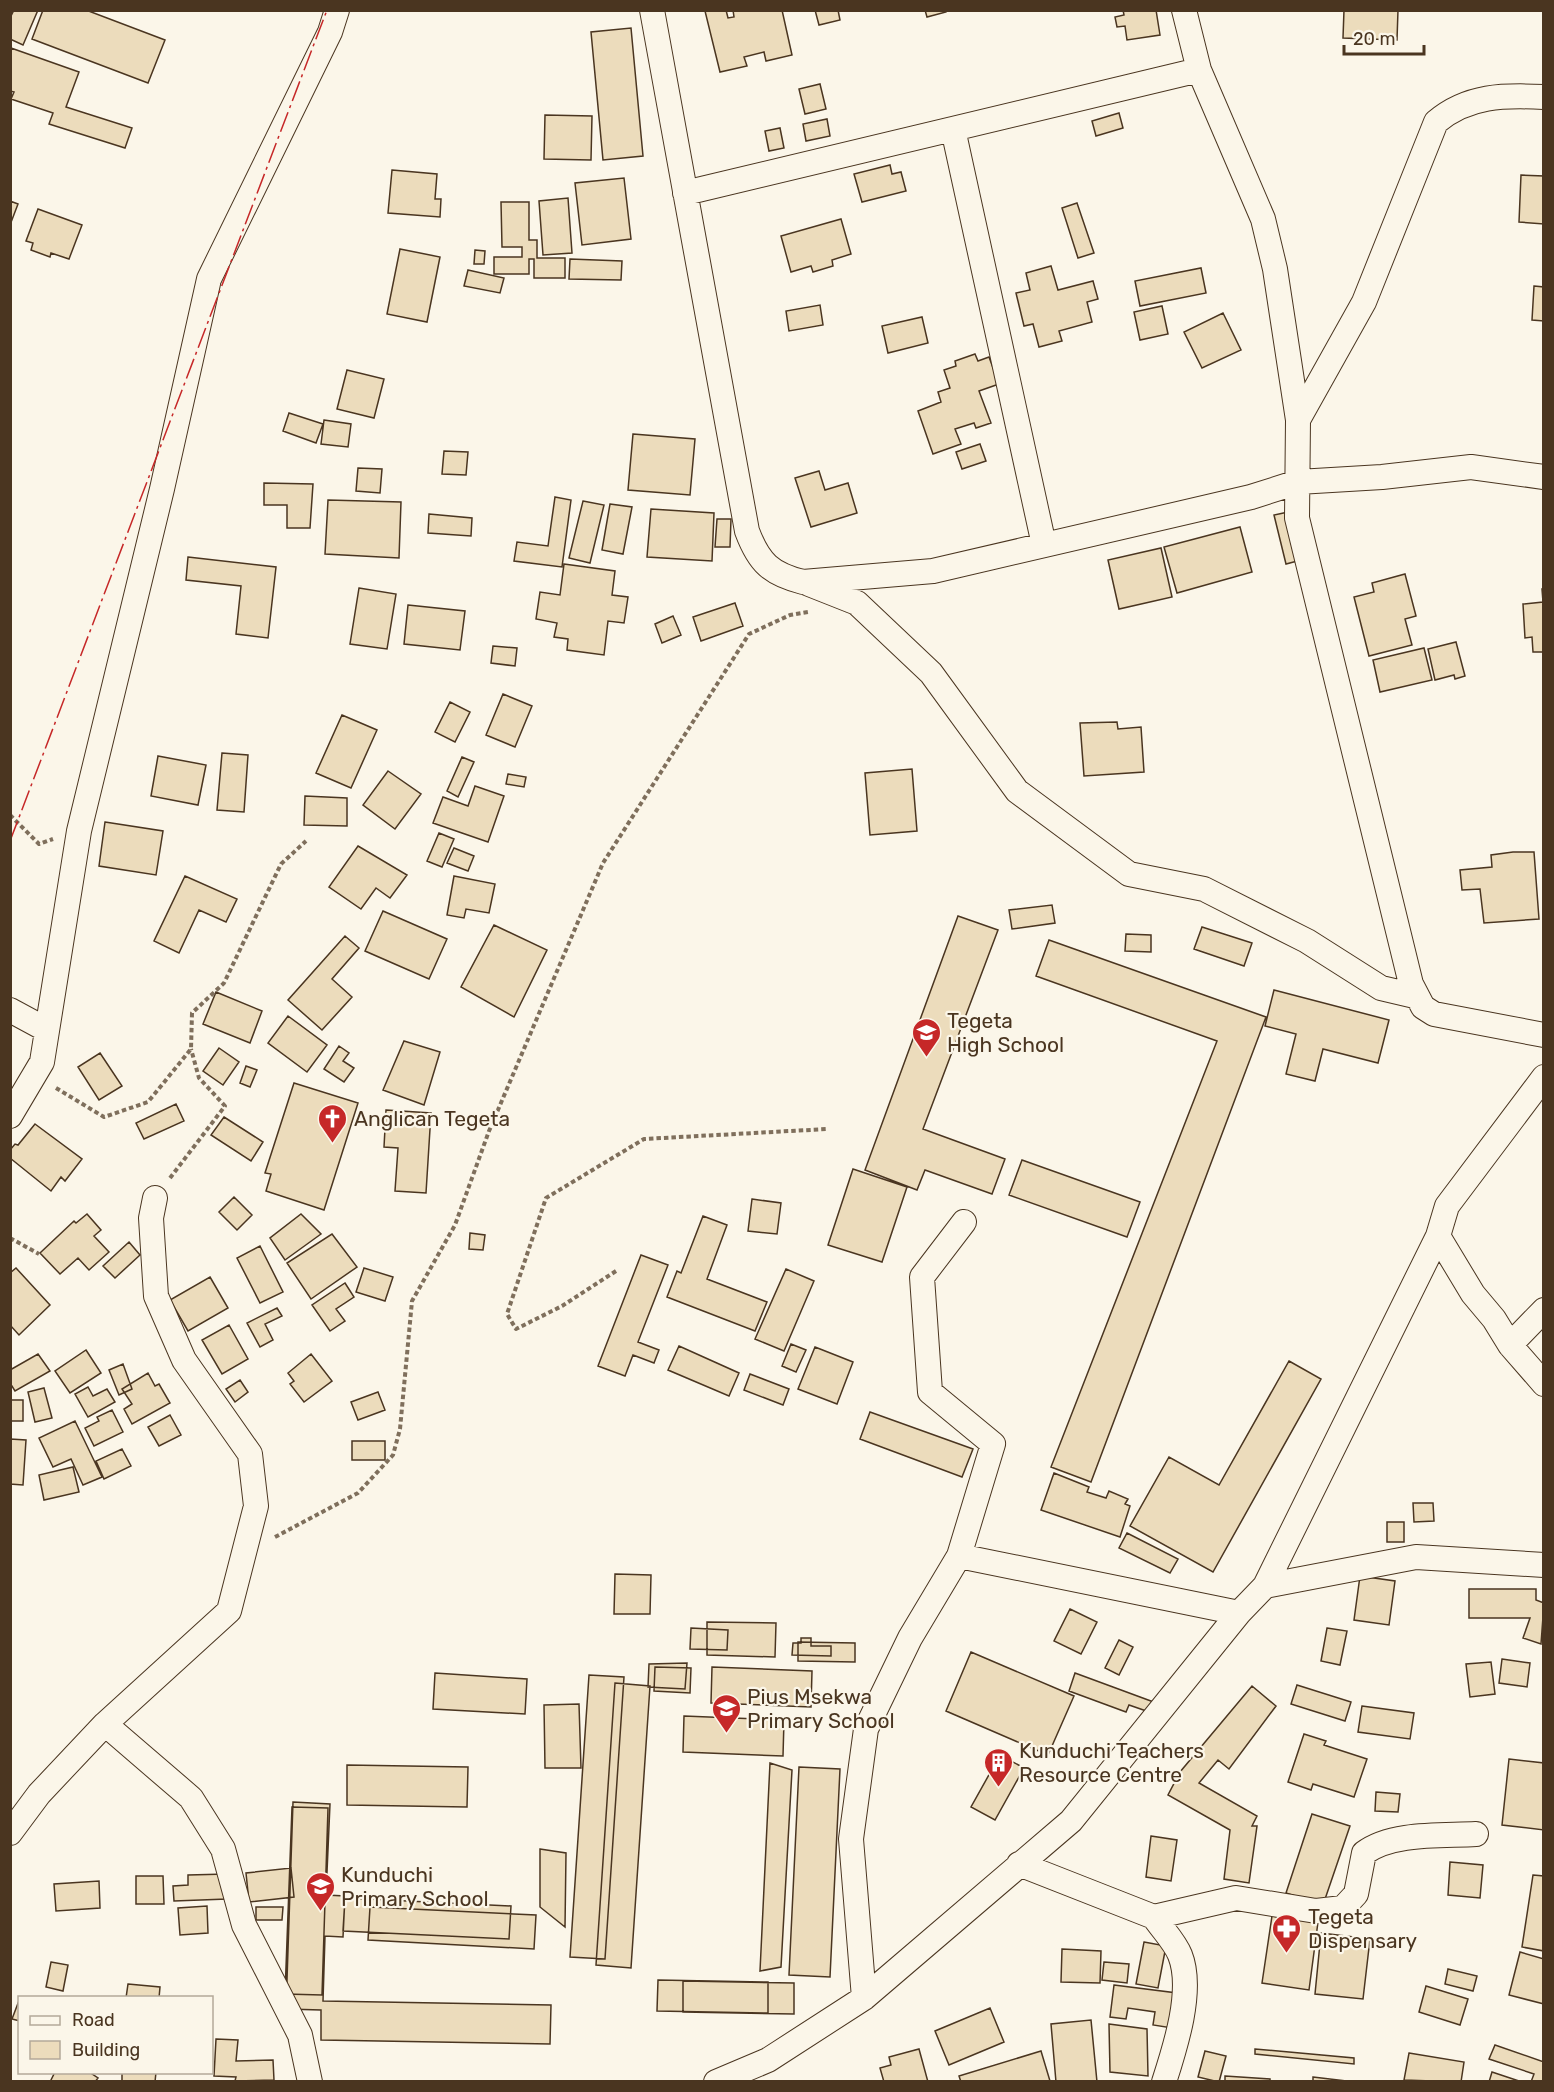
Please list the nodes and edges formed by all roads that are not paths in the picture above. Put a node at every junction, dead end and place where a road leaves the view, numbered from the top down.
1 (337, 10) edge
2 (652, 10) edge
3 (1184, 10) edge
4 (1199, 70) junction
5 (1544, 96) edge
6 (953, 129) junction
7 (685, 193) junction
8 (1298, 420) junction
9 (1544, 477) edge
10 (1298, 482) junction
11 (1044, 545) junction
12 (803, 582) junction
13 (1415, 996) junction
14 (10, 1011) edge
15 (47, 1030) junction
16 (1544, 1035) edge
17 (1544, 1077) edge
18 (10, 1116) edge
19 (155, 1198) road end
20 (964, 1222) dead end
21 (1438, 1236) junction
22 (1544, 1310) edge
23 (1510, 1345) junction
24 (1544, 1384) edge
25 (959, 1556) junction
26 (1544, 1564) edge
27 (1265, 1586) junction
28 (1239, 1613) junction
29 (105, 1724) junction
30 (10, 1833) edge
31 (1476, 1834) dead end
32 (1019, 1864) junction
33 (1154, 1917) junction
34 (864, 1998) junction
35 (310, 2082) edge
36 (716, 2082) edge
37 (1164, 2082) edge

1 - 15 street
2 - 7 street
3 - 4 street
4 - 6 street
4 - 8 street
5 - 8 street
6 - 7 street
6 - 11 street
7 - 12 street
8 - 10 street
9 - 10 street
10 - 11 street
10 - 13 street
11 - 12 street
12 - 13 street
13 - 16 street
14 - 15 street
15 - 18 street
17 - 21 street
19 - 29 street
20 - 25 street
21 - 23 street
21 - 27 street
22 - 23 street
23 - 24 street
25 - 28 street
25 - 34 street
26 - 27 street
27 - 28 street
28 - 32 street
29 - 30 street
29 - 35 street
31 - 33 street
32 - 33 street
32 - 34 street
33 - 37 street
34 - 36 street

